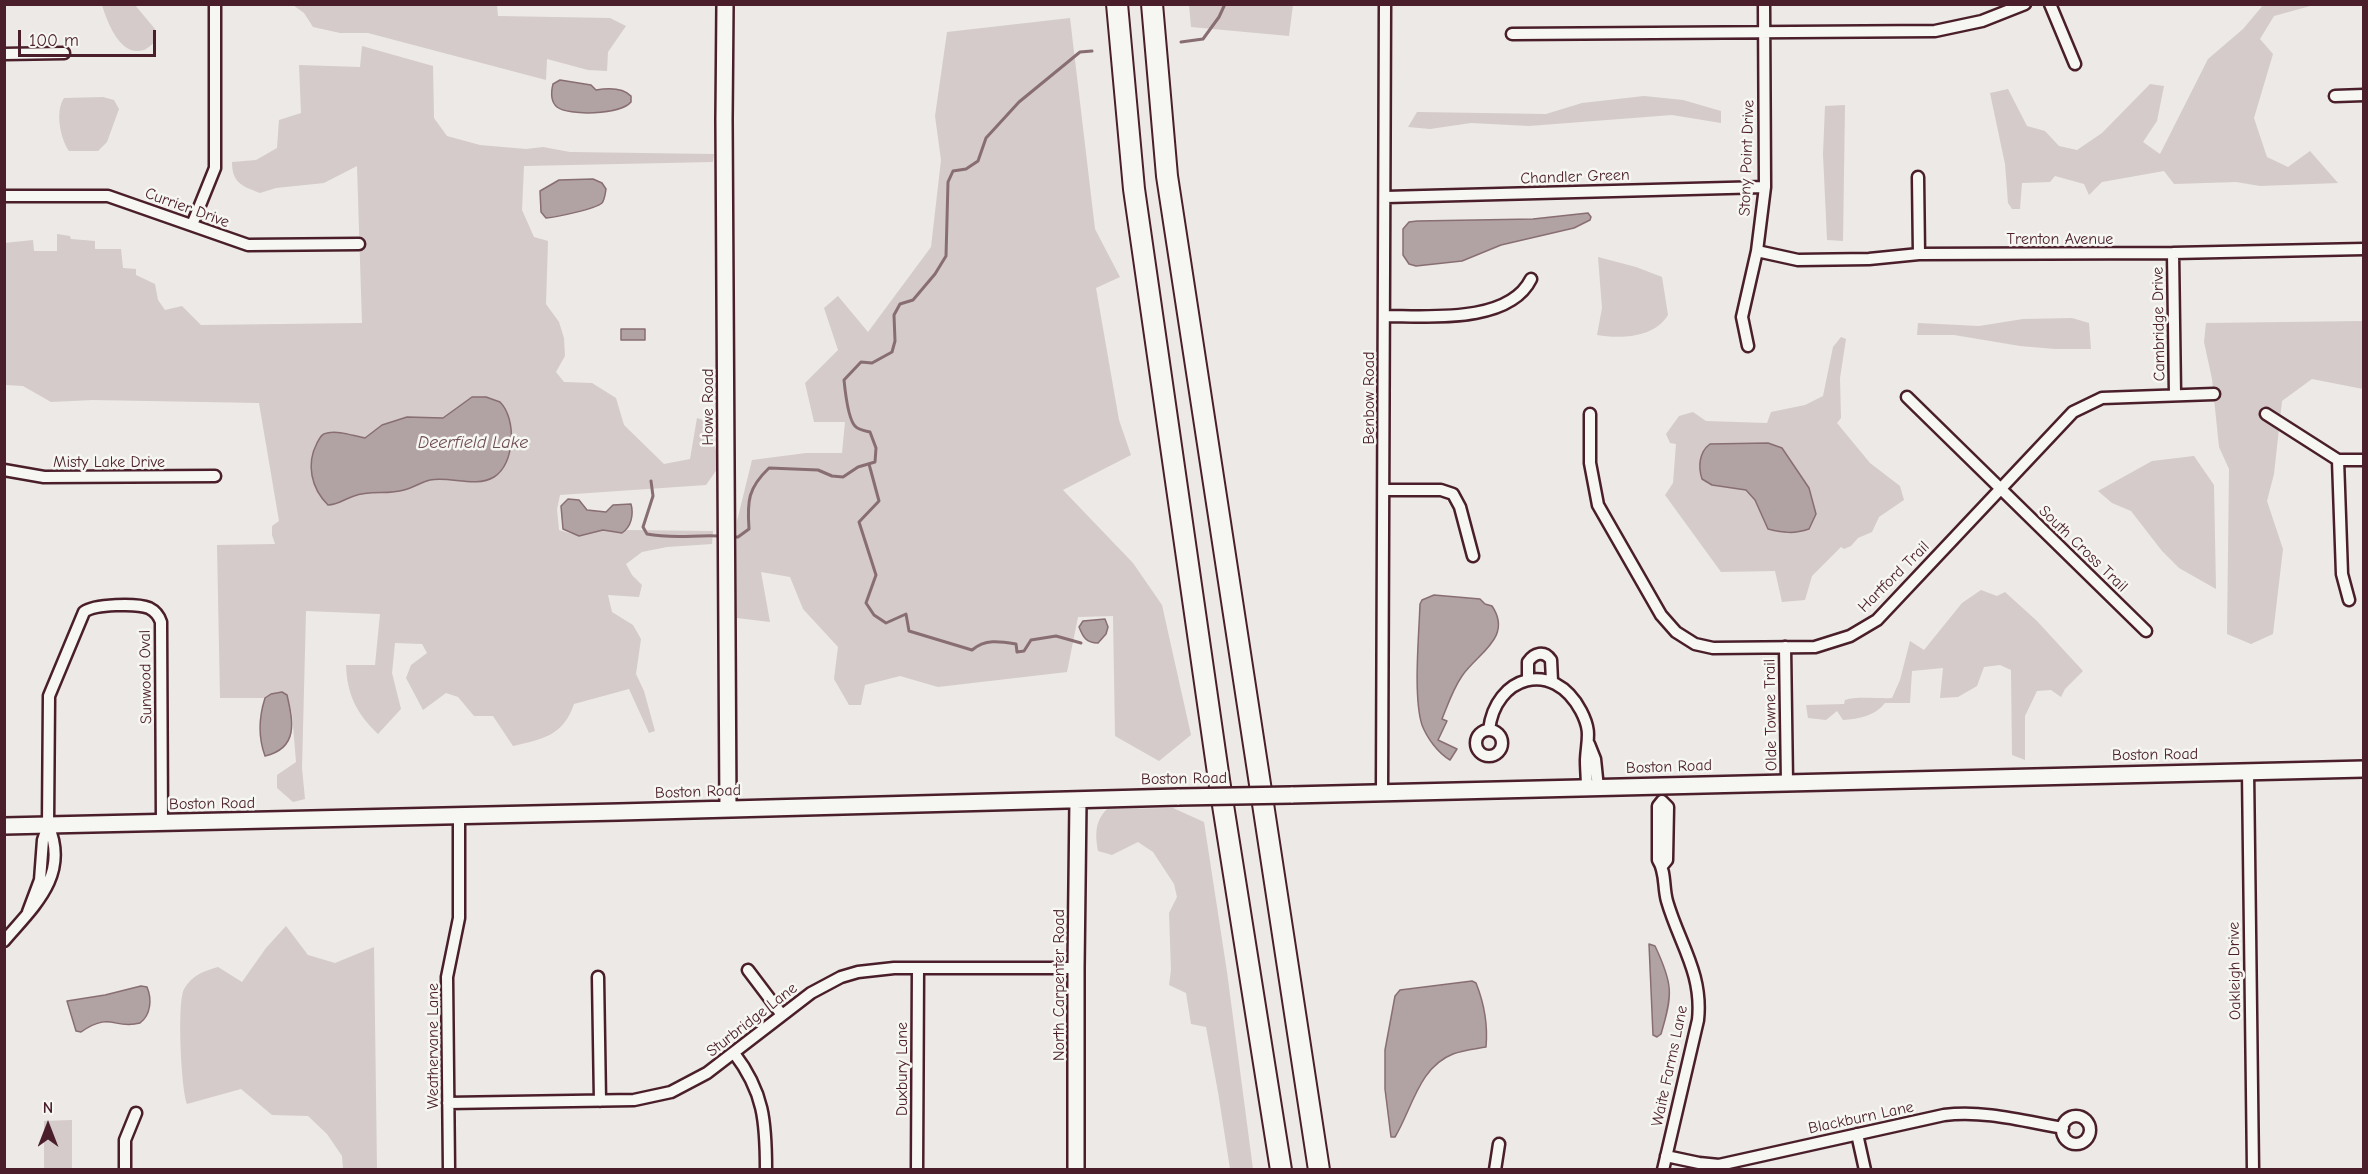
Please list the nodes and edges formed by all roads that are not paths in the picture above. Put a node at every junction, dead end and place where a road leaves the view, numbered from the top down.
1 (215, 4) edge
2 (725, 4) edge
3 (1117, 4) edge
4 (1152, 4) edge
5 (1386, 4) edge
6 (1764, 4) edge
7 (2025, 4) edge
8 (2050, 4) edge
9 (1765, 32) junction
10 (1512, 34) dead end
11 (64, 53) dead end
12 (4, 54) edge
13 (2075, 64) dead end
14 (2364, 95) edge
15 (2335, 96) dead end
16 (1918, 177) dead end
17 (1765, 187) junction
18 (4, 196) edge
19 (1386, 196) junction
20 (192, 225) junction
21 (359, 244) dead end
22 (2364, 249) edge
23 (1757, 251) junction
24 (2173, 253) junction
25 (1919, 254) junction
26 (1531, 279) dead end
27 (1384, 316) junction
28 (1748, 346) dead end
29 (2175, 394) junction
30 (2214, 394) dead end
31 (1907, 398) dead end
32 (1590, 414) dead end
33 (2266, 414) dead end
34 (2338, 460) junction
35 (2364, 460) edge
36 (4, 470) edge
37 (215, 476) dead end
38 (1999, 489) junction
39 (1384, 490) junction
40 (1473, 556) dead end
41 (2349, 600) dead end
42 (2146, 632) dead end
43 (1785, 647) junction
44 (1528, 679) junction
45 (1552, 681) junction
46 (1489, 730) dead end
47 (2364, 769) edge
48 (2248, 771) junction
49 (1787, 782) junction
50 (1662, 785) junction
51 (1593, 788) junction
52 (1382, 792) junction
53 (1078, 800) junction
54 (728, 809) junction
55 (459, 816) junction
56 (162, 823) junction
57 (4, 825) edge
58 (48, 825) junction
59 (4, 941) edge
60 (918, 968) junction
61 (1076, 968) junction
62 (748, 970) dead end
63 (598, 977) dead end
64 (782, 1015) junction
65 (734, 1053) junction
66 (600, 1101) junction
67 (448, 1103) junction
68 (136, 1113) dead end
69 (2062, 1128) dead end
70 (1857, 1134) junction
71 (1499, 1144) dead end
72 (1666, 1156) junction
73 (125, 1170) edge
74 (449, 1170) edge
75 (766, 1170) edge
76 (917, 1170) edge
77 (1076, 1170) edge
78 (1281, 1170) edge
79 (1319, 1170) edge
80 (1495, 1170) edge
81 (1664, 1170) edge
82 (1865, 1170) edge
83 (2253, 1170) edge

1 - 20 street
2 - 54 street, Howe Road
3 - 78 highway
4 - 79 highway
5 - 19 street, Benbow Road
6 - 9 street, Stony Point Drive
7 - 9 street
8 - 13 street
9 - 10 street
9 - 17 street, Stony Point Drive
11 - 12 street
14 - 15 street
16 - 25 street
17 - 19 street, Chandler Green
17 - 23 street, Stony Point Drive
18 - 20 street, Currier Drive
19 - 27 street, Benbow Road
20 - 21 street, Currier Drive
22 - 24 street, Trenton Avenue
23 - 25 street, Trenton Avenue
23 - 28 street, Stony Point Drive
24 - 25 street, Trenton Avenue
24 - 29 street, Cambridge Drive
26 - 27 street
27 - 39 street, Benbow Road
29 - 30 street, Hartford Trail
29 - 38 street, Hartford Trail
31 - 38 street, South Cross Trail
32 - 43 street, Hartford Trail
33 - 34 street
34 - 35 street
34 - 41 street
36 - 37 street, Misty Lake Drive
38 - 42 street, South Cross Trail
38 - 43 street, Hartford Trail
39 - 40 street
39 - 52 street, Benbow Road
43 - 49 street, Olde Towne Trail
44 - 45 street
44 - 45 street
44 - 46 street
45 - 51 street
47 - 48 street, Boston Road
48 - 49 street, Boston Road
48 - 83 street, Oakleigh Drive
49 - 50 street, Boston Road
50 - 51 street, Boston Road
50 - 72 street, Waite Farms Lane
51 - 52 street, Boston Road
52 - 53 street, Boston Road, bridge
53 - 54 street, Boston Road
53 - 61 street, North Carpenter Road
54 - 55 street, Boston Road
55 - 56 street, Boston Road
55 - 67 street, Weathervane Lane
56 - 58 street, Boston Road
56 - 58 street, Sunwood Oval
57 - 58 street, Boston Road
58 - 59 street, Sunwood Oval
60 - 61 street, Sturbridge Lane
60 - 64 street, Sturbridge Lane
60 - 76 street, Duxbury Lane
61 - 77 street, North Carpenter Road
62 - 64 street
63 - 66 street
64 - 65 street, Sturbridge Lane
65 - 66 street, Sturbridge Lane
65 - 75 street
66 - 67 street, Sturbridge Lane
67 - 74 street, Weathervane Lane
68 - 73 street
69 - 70 street, Blackburn Lane
70 - 72 street, Blackburn Lane
70 - 82 street
71 - 80 street
72 - 81 street, Waite Farms Lane

